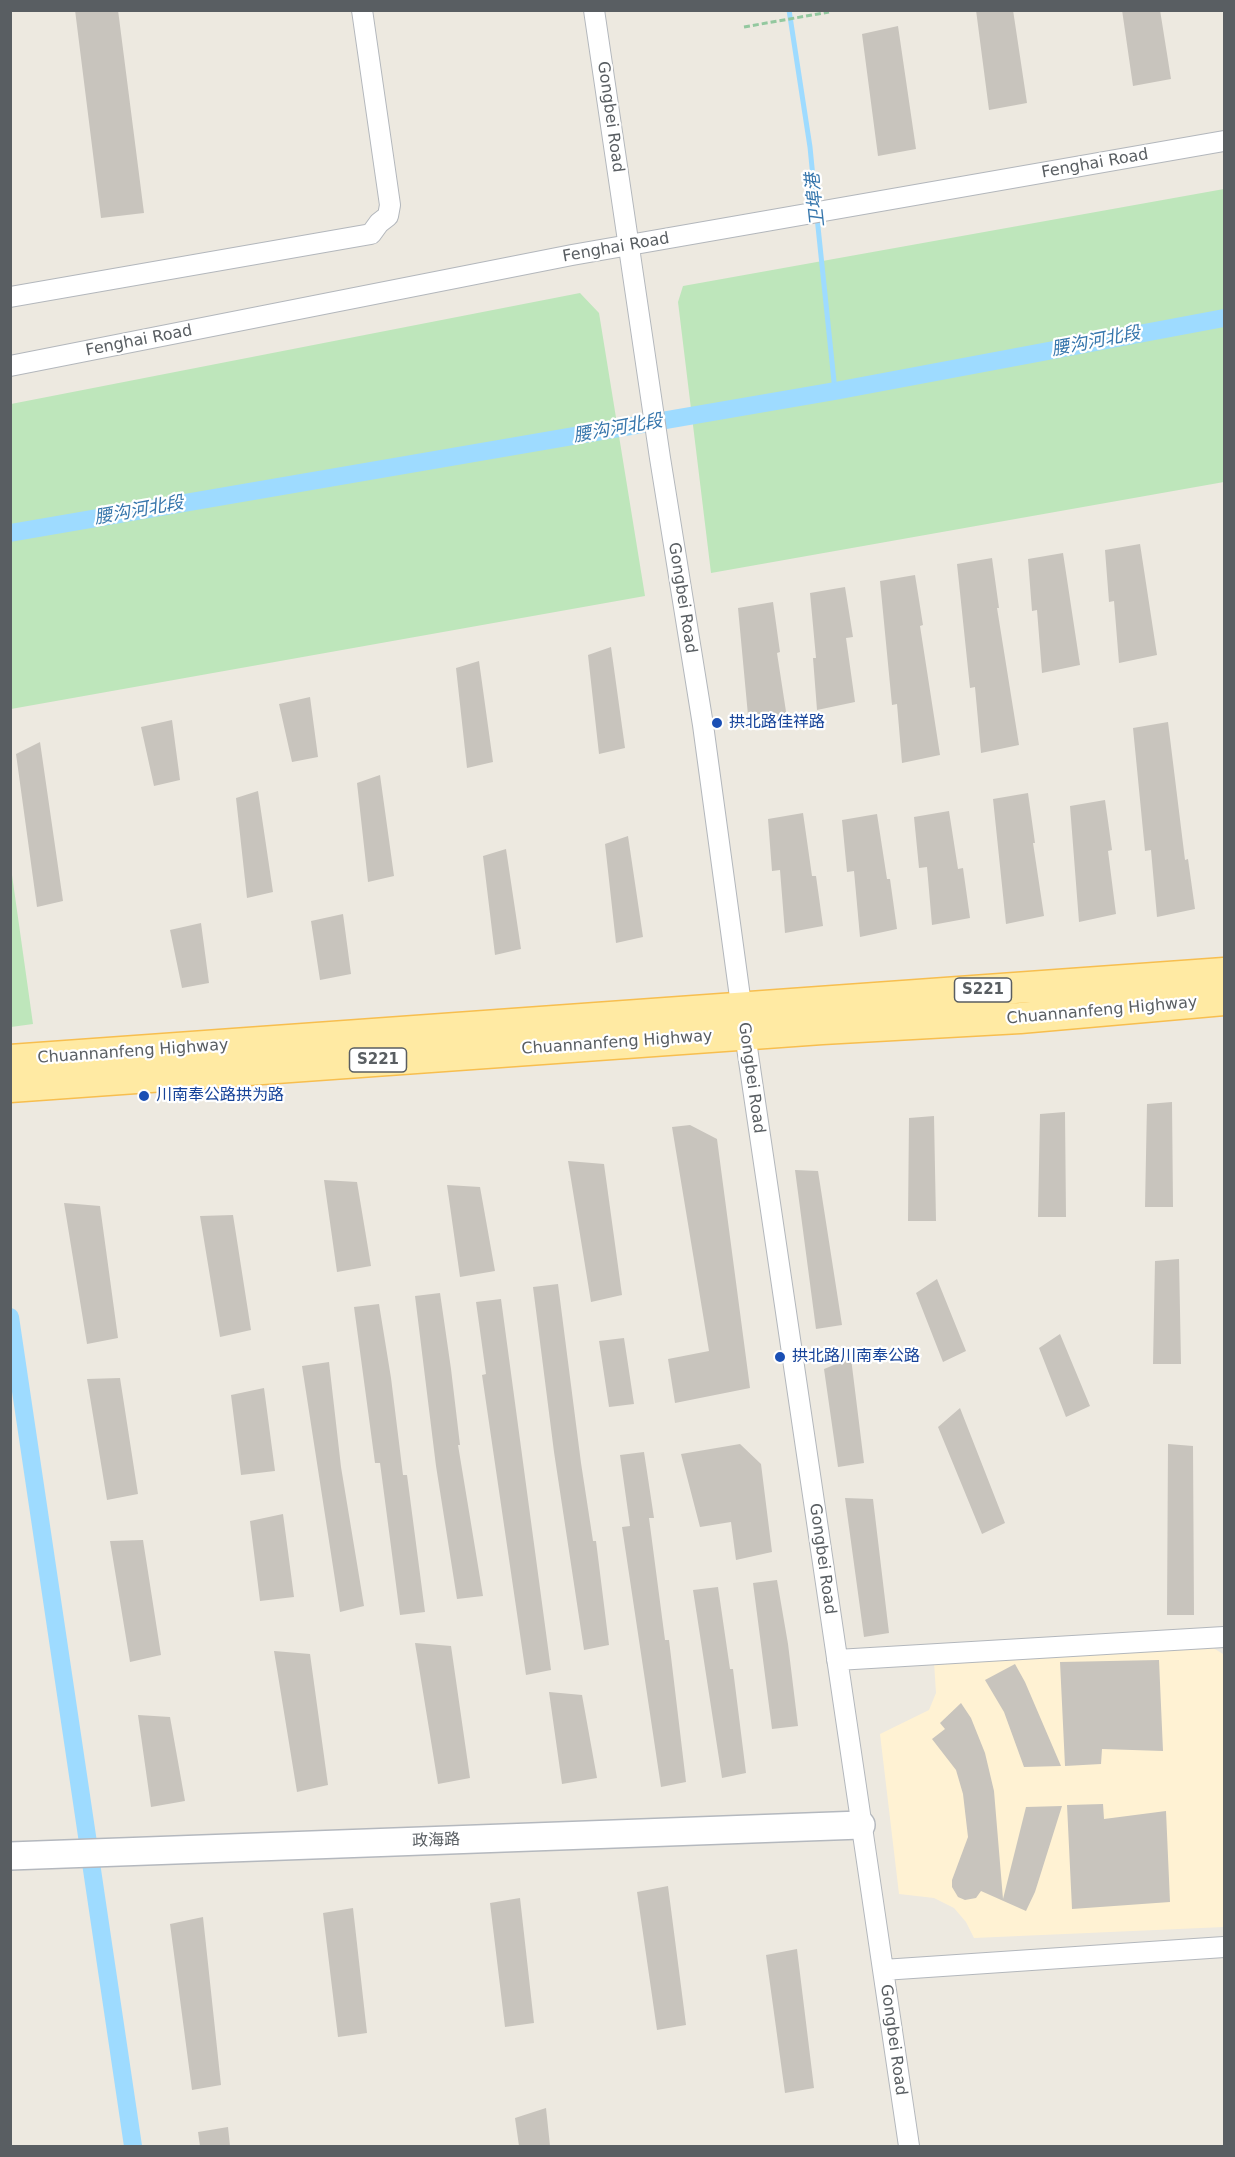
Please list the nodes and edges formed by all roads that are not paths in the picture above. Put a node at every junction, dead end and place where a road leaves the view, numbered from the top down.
1 (362, 10) edge
2 (594, 10) edge
3 (1224, 141) edge
4 (628, 245) junction
5 (10, 297) edge
6 (10, 366) edge
7 (1224, 973) edge
8 (1224, 1000) edge
9 (743, 1021) junction
10 (10, 1060) edge
11 (10, 1087) edge
12 (1224, 1636) edge
13 (837, 1660) junction
14 (861, 1825) junction
15 (10, 1856) edge
16 (1224, 1947) edge
17 (883, 1970) junction
18 (909, 2146) edge

1 - 5 street
2 - 4 street, Gongbei Road
3 - 4 street, Fenghai Road
4 - 6 street, Fenghai Road
4 - 9 street, Gongbei Road
7 - 9 main road, Chuannanfeng Highway / S221
8 - 9 main road, Chuannanfeng Highway / S221
9 - 10 main road, Chuannanfeng Highway / S221
9 - 11 main road, Chuannanfeng Highway / S221
9 - 13 street, Gongbei Road
12 - 13 street
13 - 14 street, Gongbei Road
14 - 15 street, 政海路
14 - 17 street, Gongbei Road
16 - 17 street
17 - 18 street, Gongbei Road

